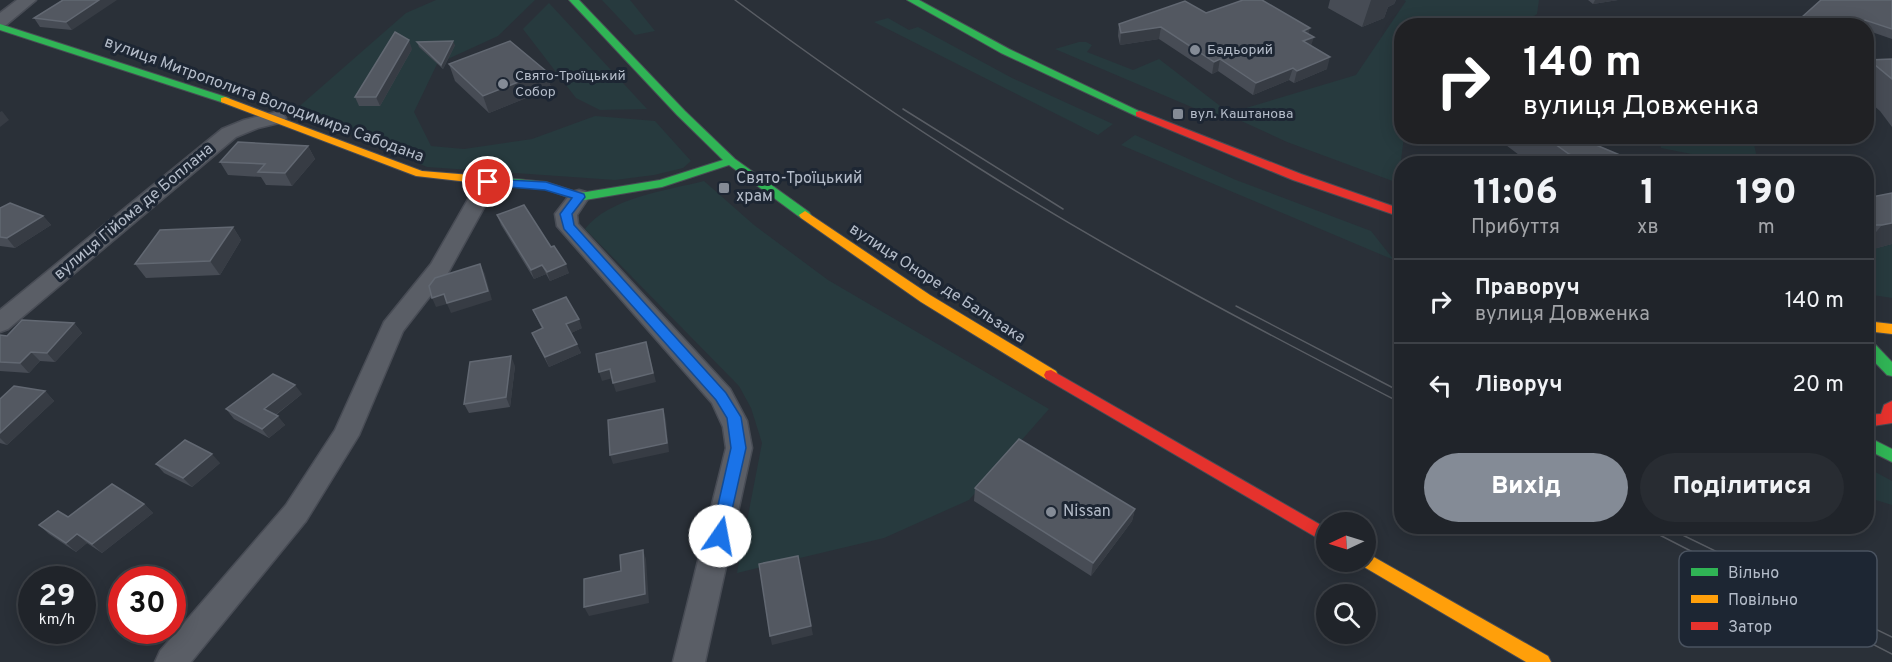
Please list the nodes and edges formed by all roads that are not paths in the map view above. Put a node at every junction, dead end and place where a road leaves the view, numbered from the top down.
1 (28, 0) edge
2 (574, 0) edge
3 (912, 0) edge
4 (0, 21) edge
5 (0, 27) edge
6 (276, 118) junction
7 (731, 161) junction
8 (488, 182) junction
9 (579, 197) junction
10 (1394, 211) edge
11 (0, 323) edge
12 (1874, 327) edge
13 (1892, 329) edge
14 (1874, 353) edge
15 (1892, 371) edge
16 (1892, 406) edge
17 (1874, 420) edge
18 (1874, 446) edge
19 (1892, 456) edge
20 (1316, 530) edge
21 (1376, 565) edge
22 (171, 662) edge
23 (689, 662) edge
24 (1542, 662) edge

1 - 4 street
2 - 7 street, вулиця Оноре де Бальзака
3 - 10 street
5 - 6 street, вулиця Митрополита Володимира Сабодана
6 - 8 street, вулиця Митрополита Володимира Сабодана
6 - 11 street, вулиця Гійома де Боплана
7 - 9 street, вулиця Митрополита Володимира Сабодана
7 - 20 street, вулиця Оноре де Бальзака
8 - 9 street, вулиця Митрополита Володимира Сабодана
8 - 22 street
9 - 23 street
12 - 13 street
14 - 15 street
16 - 17 street
18 - 19 street
21 - 24 street

